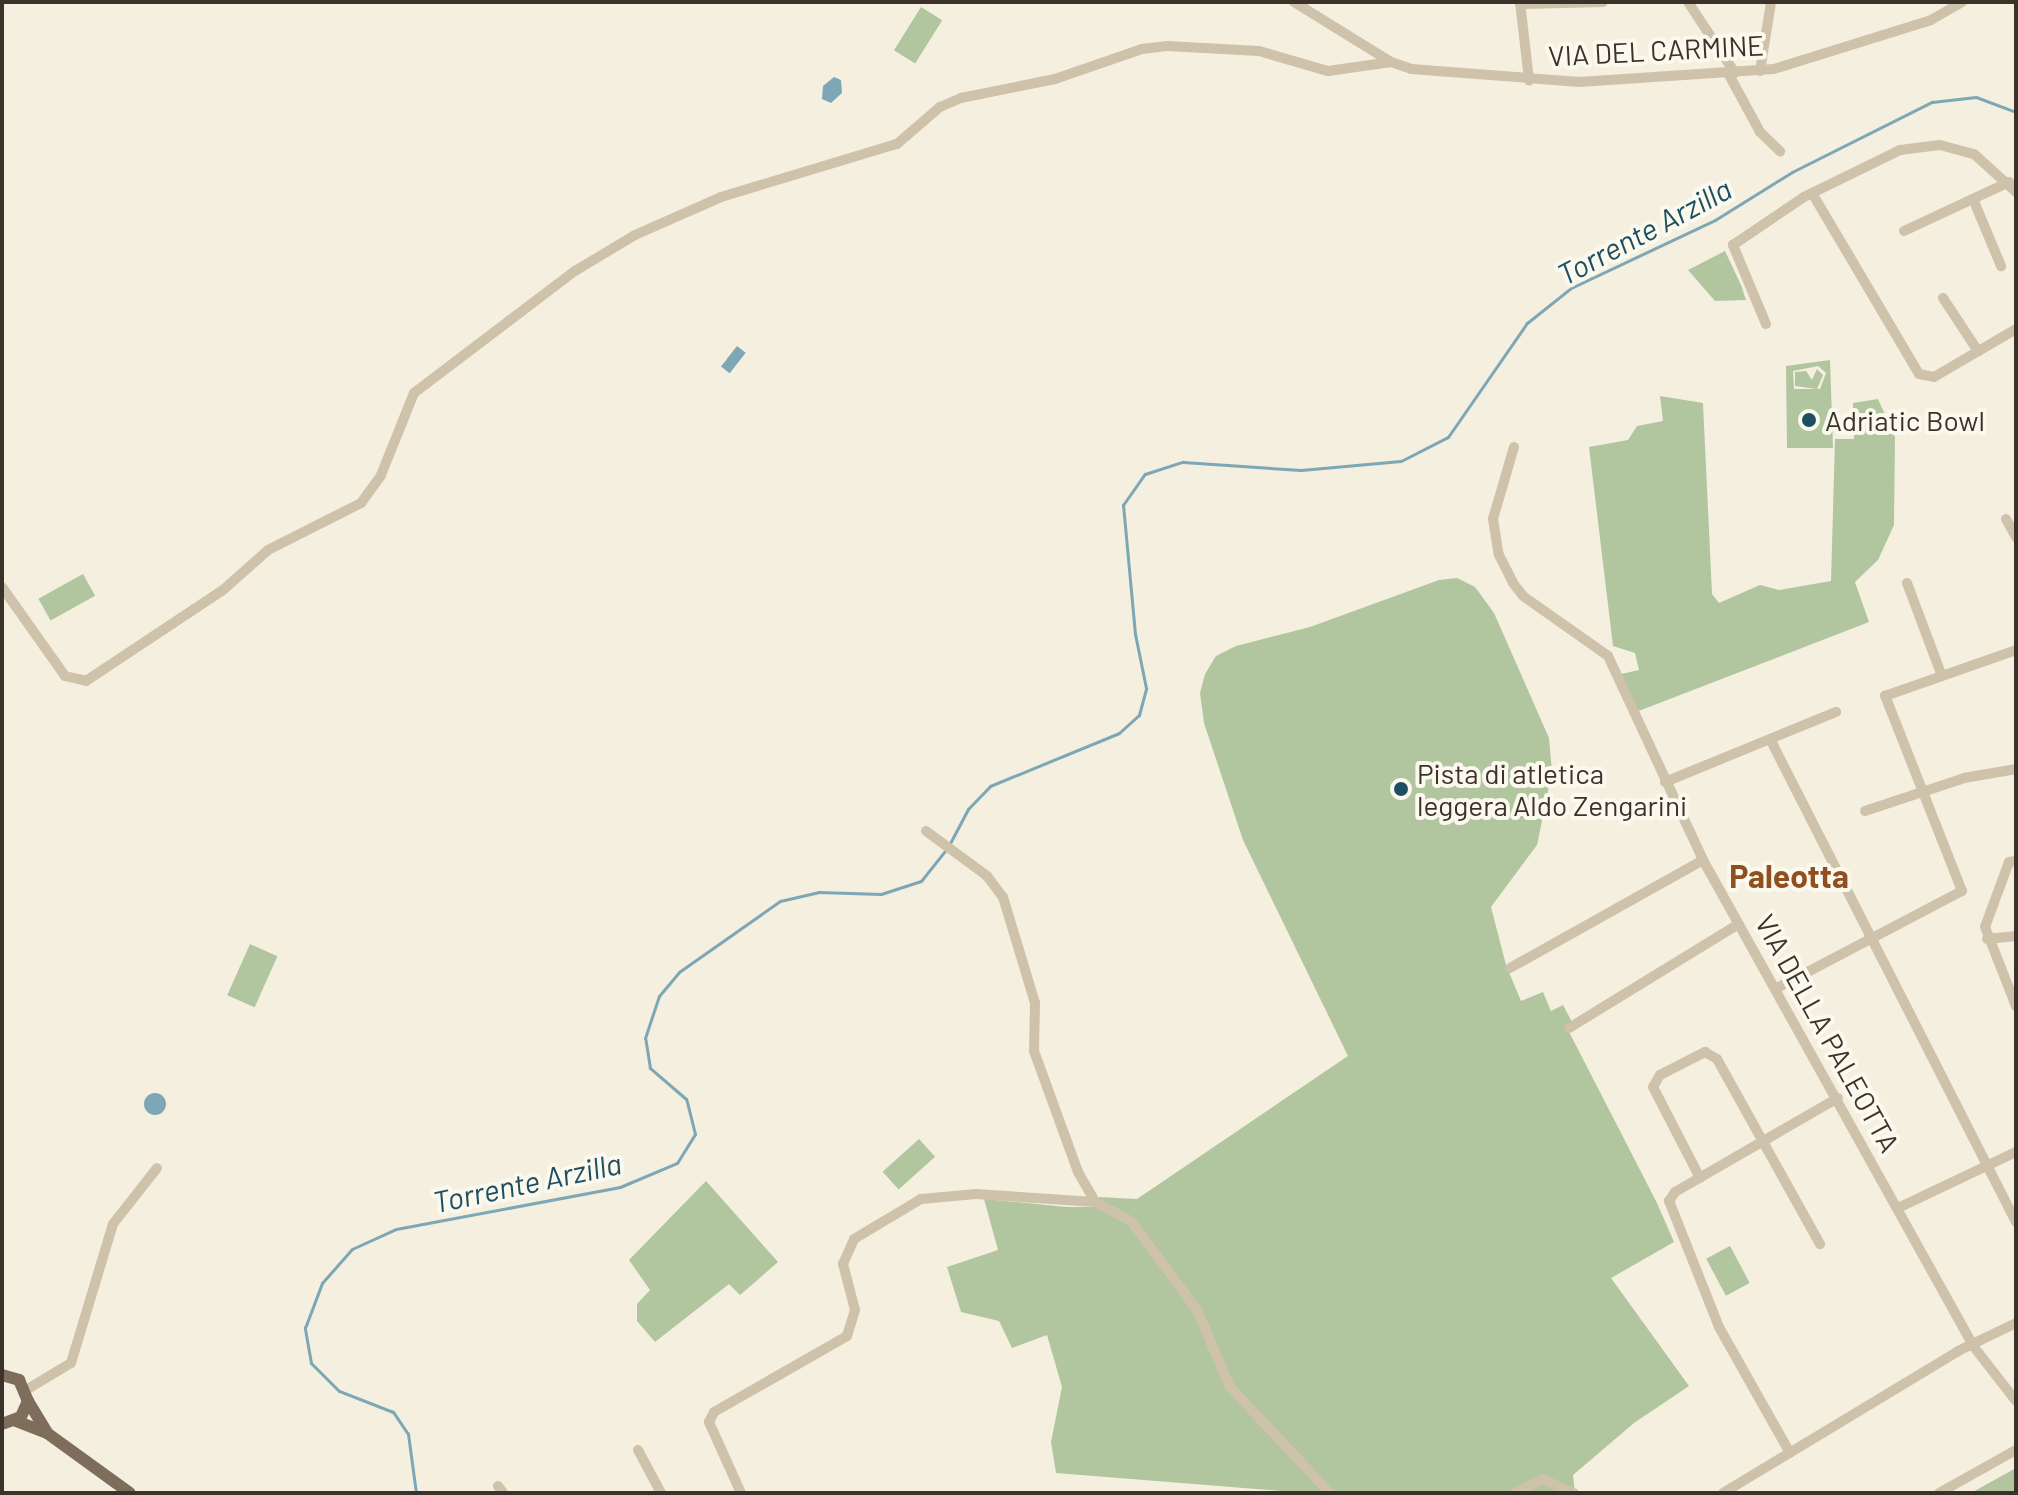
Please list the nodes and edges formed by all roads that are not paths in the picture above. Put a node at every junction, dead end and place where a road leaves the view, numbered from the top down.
1 (1294, 2) edge
2 (1603, 2) edge
3 (1688, 2) edge
4 (1771, 2) edge
5 (1520, 3) edge
6 (1957, 3) edge
7 (1768, 46) junction
8 (1391, 62) junction
9 (1774, 69) junction
10 (1760, 71) junction
11 (1732, 73) junction
12 (1529, 80) junction
13 (1780, 151) dead end
14 (2009, 182) junction
15 (2016, 192) edge
16 (1812, 193) junction
17 (1973, 199) junction
18 (1904, 231) dead end
19 (2001, 266) dead end
20 (1943, 298) dead end
21 (1766, 324) dead end
22 (2016, 329) edge
23 (1978, 351) junction
24 (1514, 447) dead end
25 (2006, 519) dead end
26 (2016, 537) edge
27 (1907, 583) dead end
28 (2, 587) edge
29 (2016, 650) edge
30 (1942, 676) junction
31 (1836, 712) dead end
32 (1770, 739) junction
33 (2016, 769) edge
34 (1665, 782) junction
35 (1922, 792) junction
36 (1865, 811) dead end
37 (926, 831) dead end
38 (1703, 860) junction
39 (2016, 861) edge
40 (1739, 924) junction
41 (2016, 936) edge
42 (1987, 939) junction
43 (1869, 940) junction
44 (1510, 968) dead end
45 (1777, 988) junction
46 (2016, 1006) edge
47 (1569, 1028) dead end
48 (1838, 1098) junction
49 (1764, 1141) junction
50 (2016, 1152) edge
51 (1987, 1166) junction
52 (157, 1168) dead end
53 (1700, 1178) junction
54 (1095, 1202) junction
55 (1898, 1208) junction
56 (2016, 1222) edge
57 (1820, 1244) dead end
58 (2016, 1323) edge
59 (1973, 1344) junction
60 (2, 1375) edge
61 (27, 1396) junction
62 (2016, 1401) edge
63 (16, 1421) junction
64 (2, 1424) edge
65 (47, 1433) junction
66 (638, 1450) dead end
67 (2016, 1450) edge
68 (1790, 1453) junction
69 (1565, 1492) edge
70 (130, 1493) edge
71 (661, 1493) edge
72 (741, 1493) edge
73 (1330, 1493) edge
74 (1515, 1493) edge
75 (1723, 1493) edge
76 (1939, 1493) edge

1 - 8 street
2 - 5 street
3 - 11 street
4 - 7 street
5 - 12 street
6 - 9 street, VIA DEL CARMINE
7 - 9 street
7 - 10 street
8 - 12 street, VIA DEL CARMINE
8 - 28 street
9 - 10 street, VIA DEL CARMINE
10 - 11 street, VIA DEL CARMINE
11 - 12 street, VIA DEL CARMINE
11 - 13 street
14 - 15 street
14 - 16 street
14 - 17 street
16 - 21 street
16 - 23 street
17 - 18 street
17 - 19 street
20 - 23 street
22 - 23 street
24 - 34 street, VIA DELLA PALEOTTA
25 - 26 street
27 - 30 street
29 - 30 street
30 - 35 street
31 - 32 street
32 - 34 street
32 - 43 street
33 - 35 street
34 - 38 street, VIA DELLA PALEOTTA
35 - 36 street
35 - 43 street
37 - 54 street
38 - 40 street, VIA DELLA PALEOTTA
38 - 44 street
39 - 42 street
40 - 45 street, VIA DELLA PALEOTTA
40 - 47 street
41 - 42 street
42 - 46 street
43 - 45 street
43 - 51 street
45 - 48 street, VIA DELLA PALEOTTA
48 - 49 street
48 - 55 street, VIA DELLA PALEOTTA
49 - 53 street
49 - 53 street
49 - 57 street
50 - 51 street
51 - 55 street
51 - 56 street
52 - 61 street
53 - 68 street
54 - 72 street
54 - 73 street
55 - 59 street, VIA DELLA PALEOTTA
58 - 59 street
59 - 62 street, VIA DELLA PALEOTTA
59 - 68 street
60 - 61 main road
61 - 63 main road
61 - 65 main road
63 - 64 main road
63 - 65 main road
65 - 70 main road
66 - 71 street
67 - 76 street
68 - 75 street
69 - 74 street

